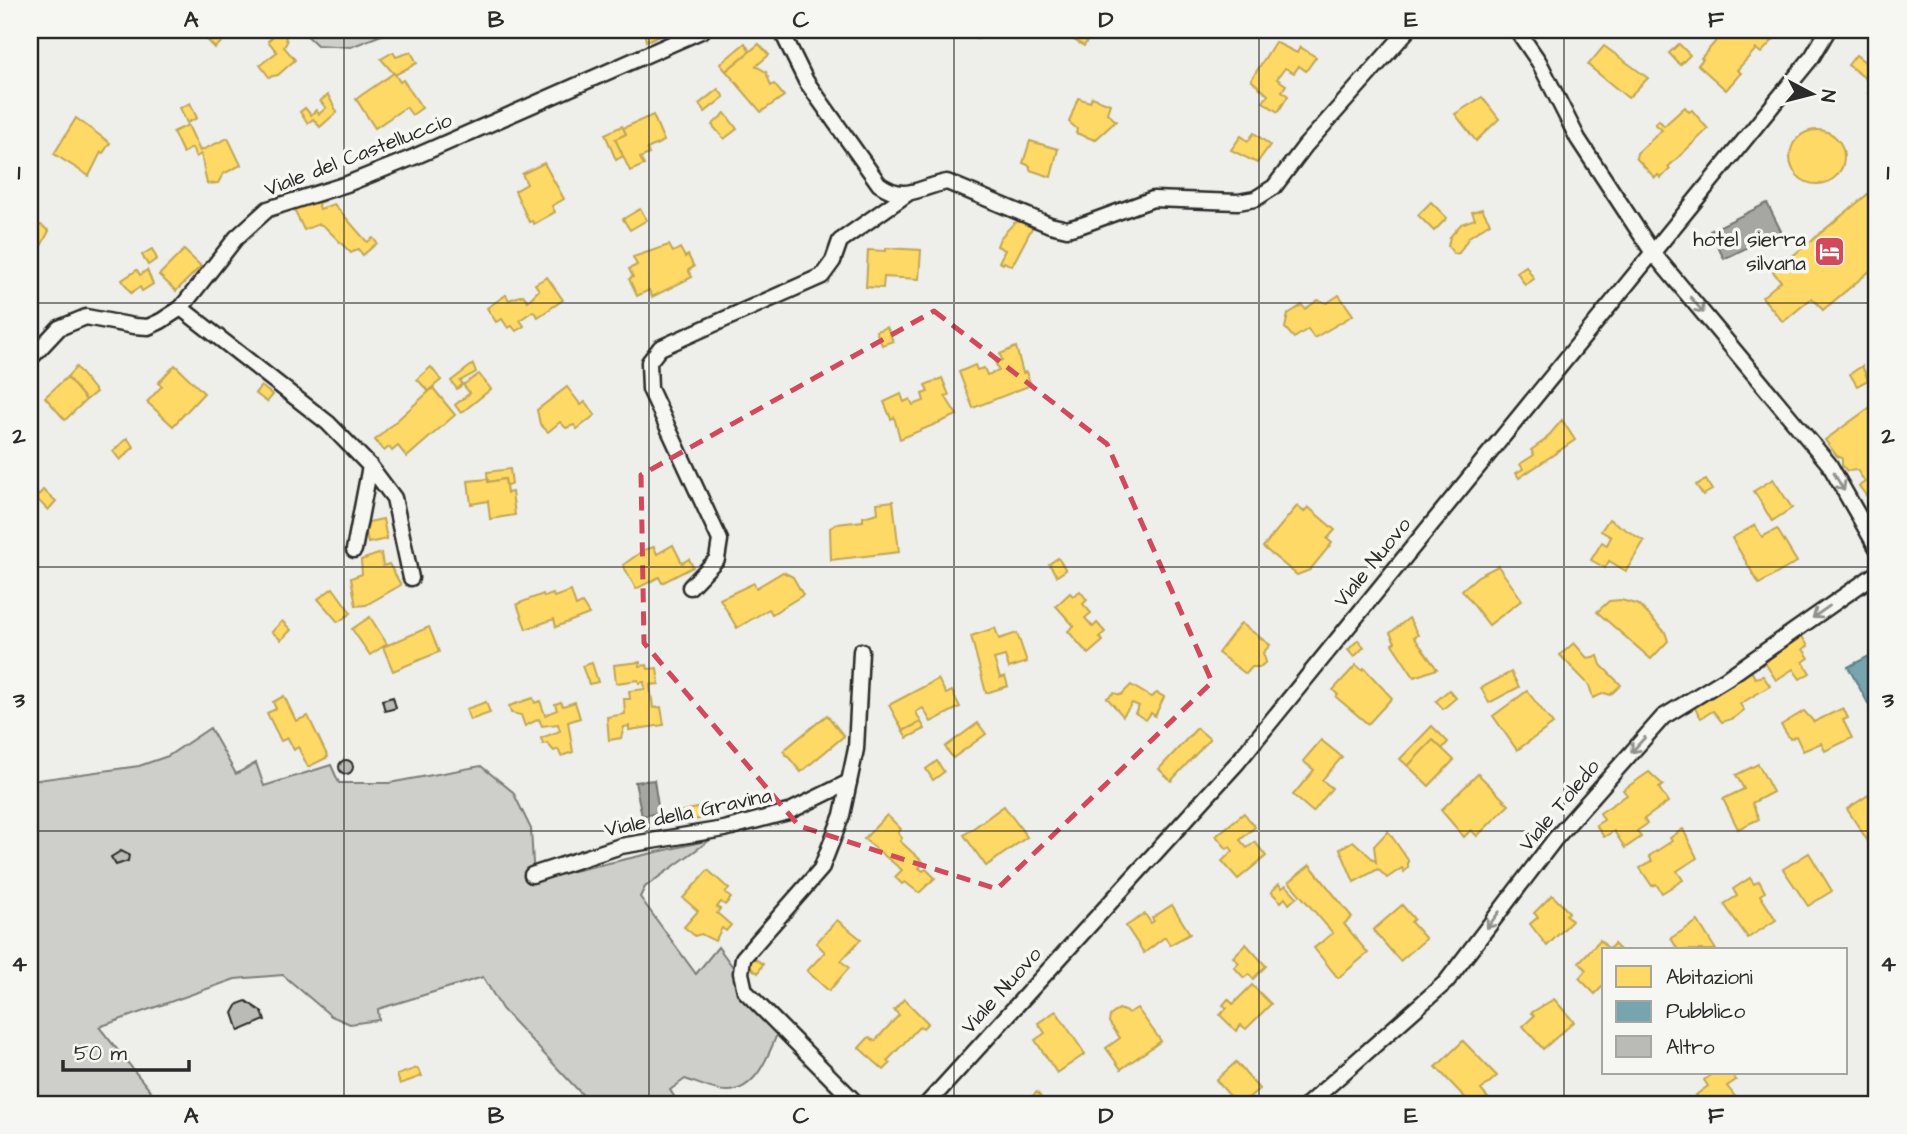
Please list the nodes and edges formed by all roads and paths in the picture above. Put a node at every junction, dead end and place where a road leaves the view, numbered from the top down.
1 (703, 30) edge
2 (781, 30) edge
3 (1408, 30) edge
4 (1517, 30) edge
5 (1828, 30) edge
6 (907, 194) junction
7 (1653, 253) junction
8 (181, 308) junction
9 (30, 359) edge
10 (370, 466) junction
11 (1877, 548) edge
12 (354, 550) dead end
13 (1877, 573) edge
14 (411, 578) dead end
15 (690, 587) dead end
16 (861, 652) dead end
17 (849, 782) junction
18 (532, 875) dead end
19 (856, 1104) edge
20 (927, 1104) edge
21 (1308, 1104) edge

1 - 8 street, Viale del Castelluccio
2 - 6 street
3 - 6 street
4 - 7 street
5 - 7 street, Viale Nuovo
6 - 15 street
7 -> 11 street
7 - 20 street, Viale Nuovo
8 - 9 street, Viale del Castelluccio
8 - 10 street
10 - 12 street
10 - 14 street
13 -> 21 street, Viale Toledo
16 - 17 street
17 - 18 street, Viale della Gravina
17 - 19 street

